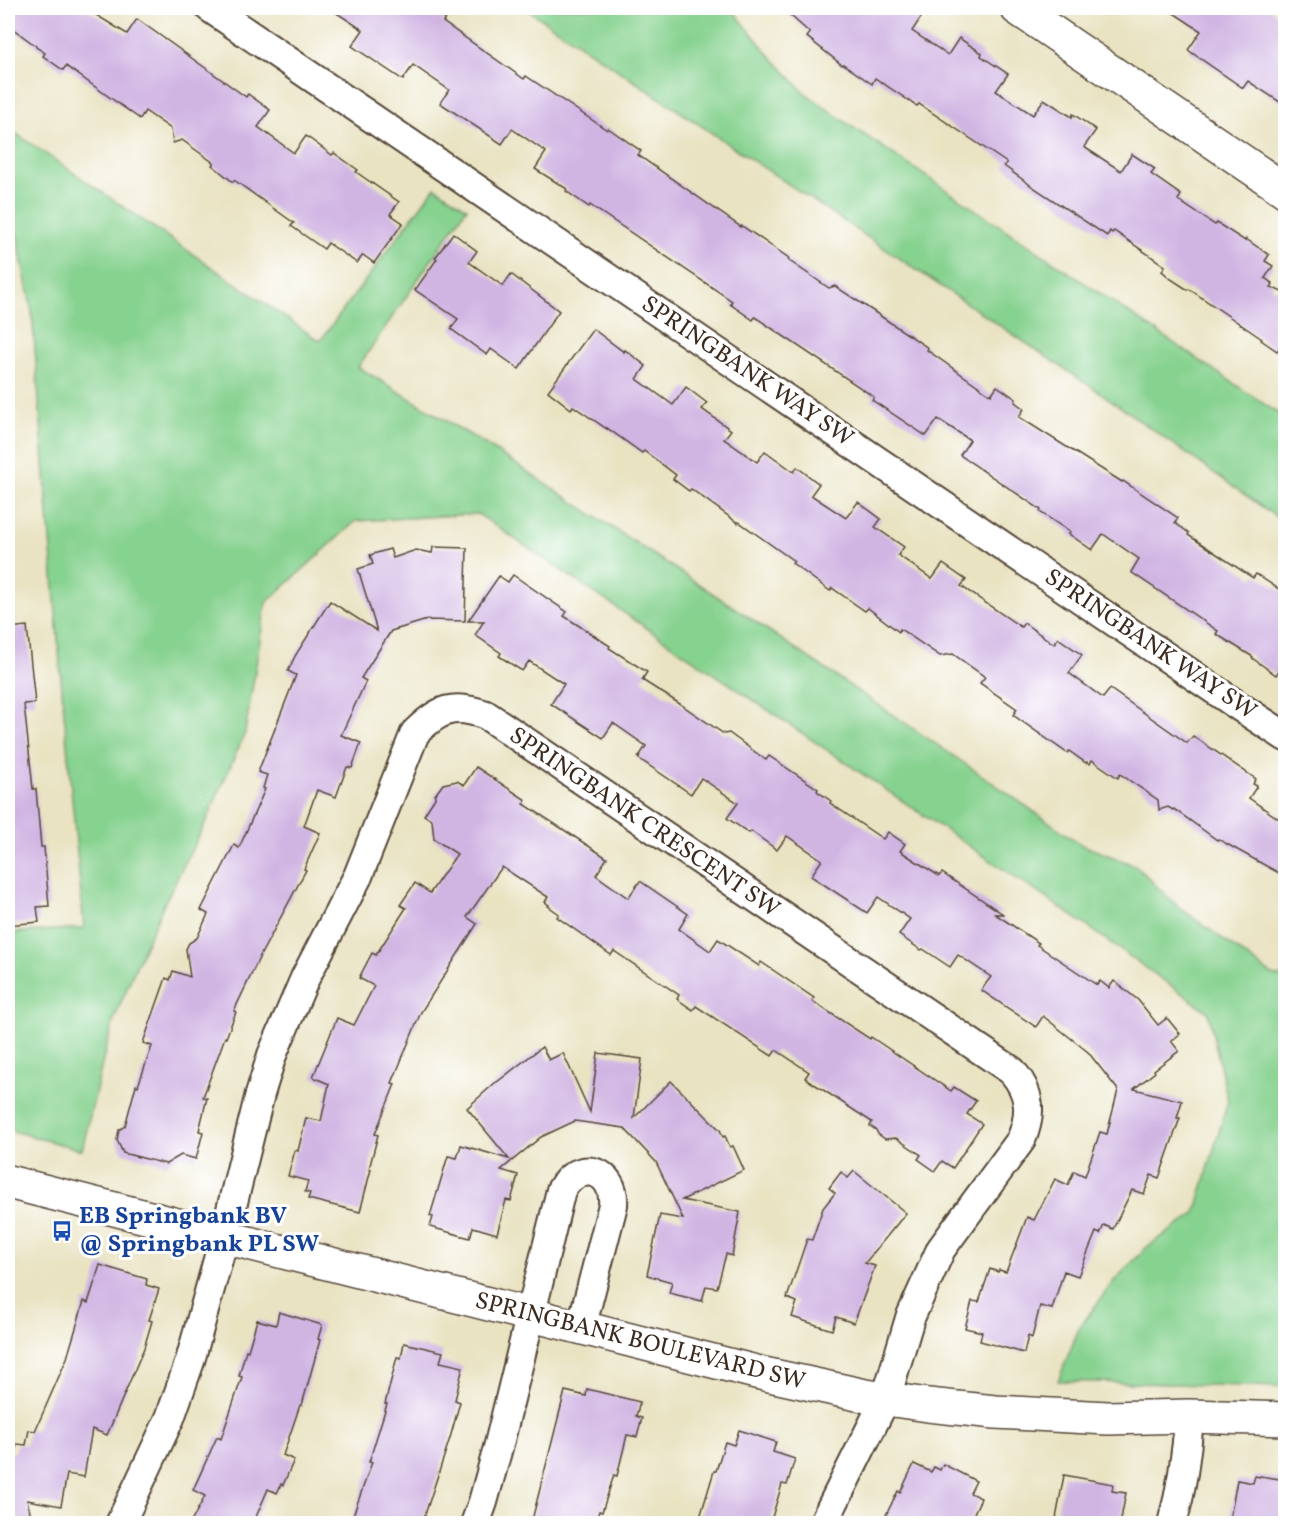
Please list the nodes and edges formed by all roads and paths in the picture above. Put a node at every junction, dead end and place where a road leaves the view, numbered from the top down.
1 (210, 8) edge
2 (1017, 8) edge
3 (1286, 191) edge
4 (1286, 737) edge
5 (8, 1182) edge
6 (224, 1238) junction
7 (531, 1315) junction
8 (581, 1328) junction
9 (886, 1398) junction
10 (1189, 1416) junction
11 (1286, 1419) edge
12 (120, 1524) edge
13 (475, 1524) edge
14 (823, 1524) edge
15 (1172, 1524) edge

1 - 4 street, SPRINGBANK WAY SW
2 - 3 street
5 - 6 street, SPRINGBANK BOULEVARD SW
6 - 7 street, SPRINGBANK BOULEVARD SW
6 - 9 street, SPRINGBANK CRESCENT SW
6 - 12 street, SPRINGBANK CRESCENT SW
7 - 8 street, SPRINGBANK BOULEVARD SW
7 - 8 street
7 - 13 street
8 - 9 street, SPRINGBANK BOULEVARD SW
9 - 10 street, SPRINGBANK BOULEVARD SW
9 - 14 street, SPRINGBANK CRESCENT SW
10 - 11 street, SPRINGBANK BOULEVARD SW
10 - 15 street

